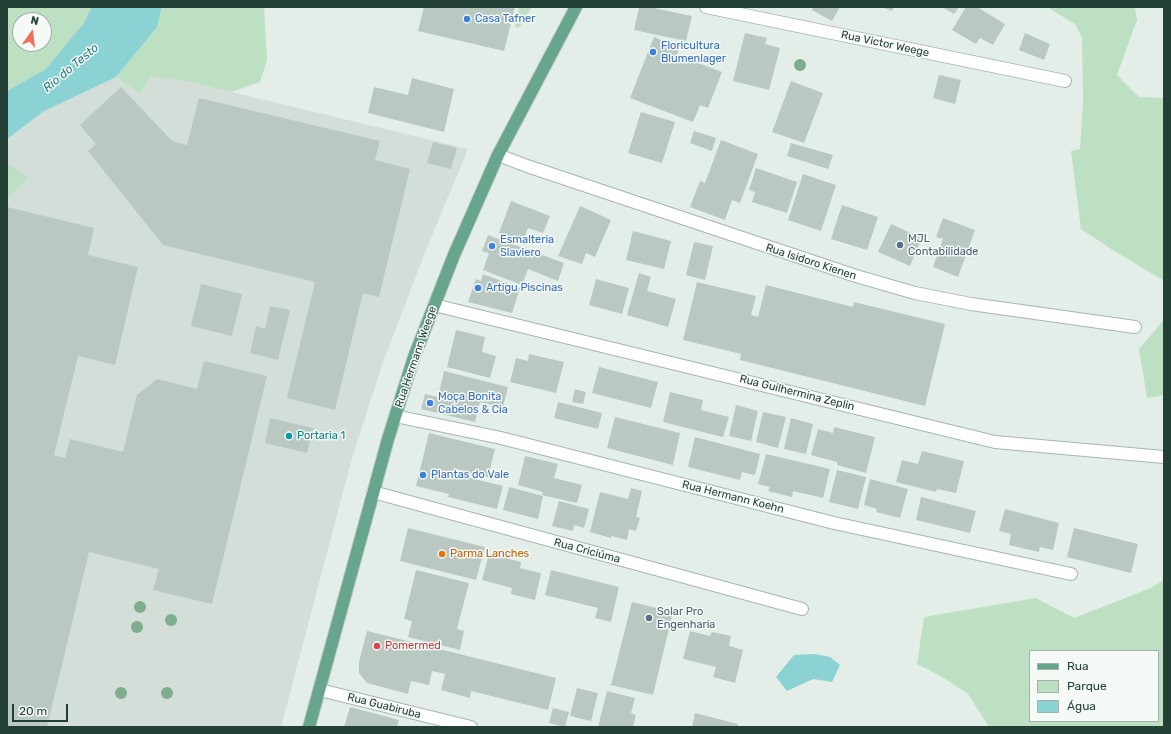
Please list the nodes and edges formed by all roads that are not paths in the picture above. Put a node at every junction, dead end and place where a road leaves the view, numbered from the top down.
1 (576, 7) edge
2 (706, 7) edge
3 (1065, 81) dead end
4 (498, 155) junction
5 (434, 305) junction
6 (1135, 328) dead end
7 (395, 416) junction
8 (1164, 457) edge
9 (373, 492) junction
10 (1071, 574) dead end
11 (802, 609) dead end
12 (320, 690) junction
13 (309, 727) edge
14 (472, 727) edge

1 - 4 main road, Rua Hermann Weege
2 - 3 street, Rua Victor Weege
4 - 5 main road, Rua Hermann Weege
4 - 6 street, Rua Isidoro Kienen
5 - 7 main road, Rua Hermann Weege
5 - 8 street, Rua Guilhermina Zeplin
7 - 9 main road, Rua Hermann Weege
7 - 10 street, Rua Hermann Koehn
9 - 11 street, Rua Criciúma
9 - 12 main road, Rua Hermann Weege
12 - 13 main road, Rua Hermann Weege
12 - 14 street, Rua Guabiruba

